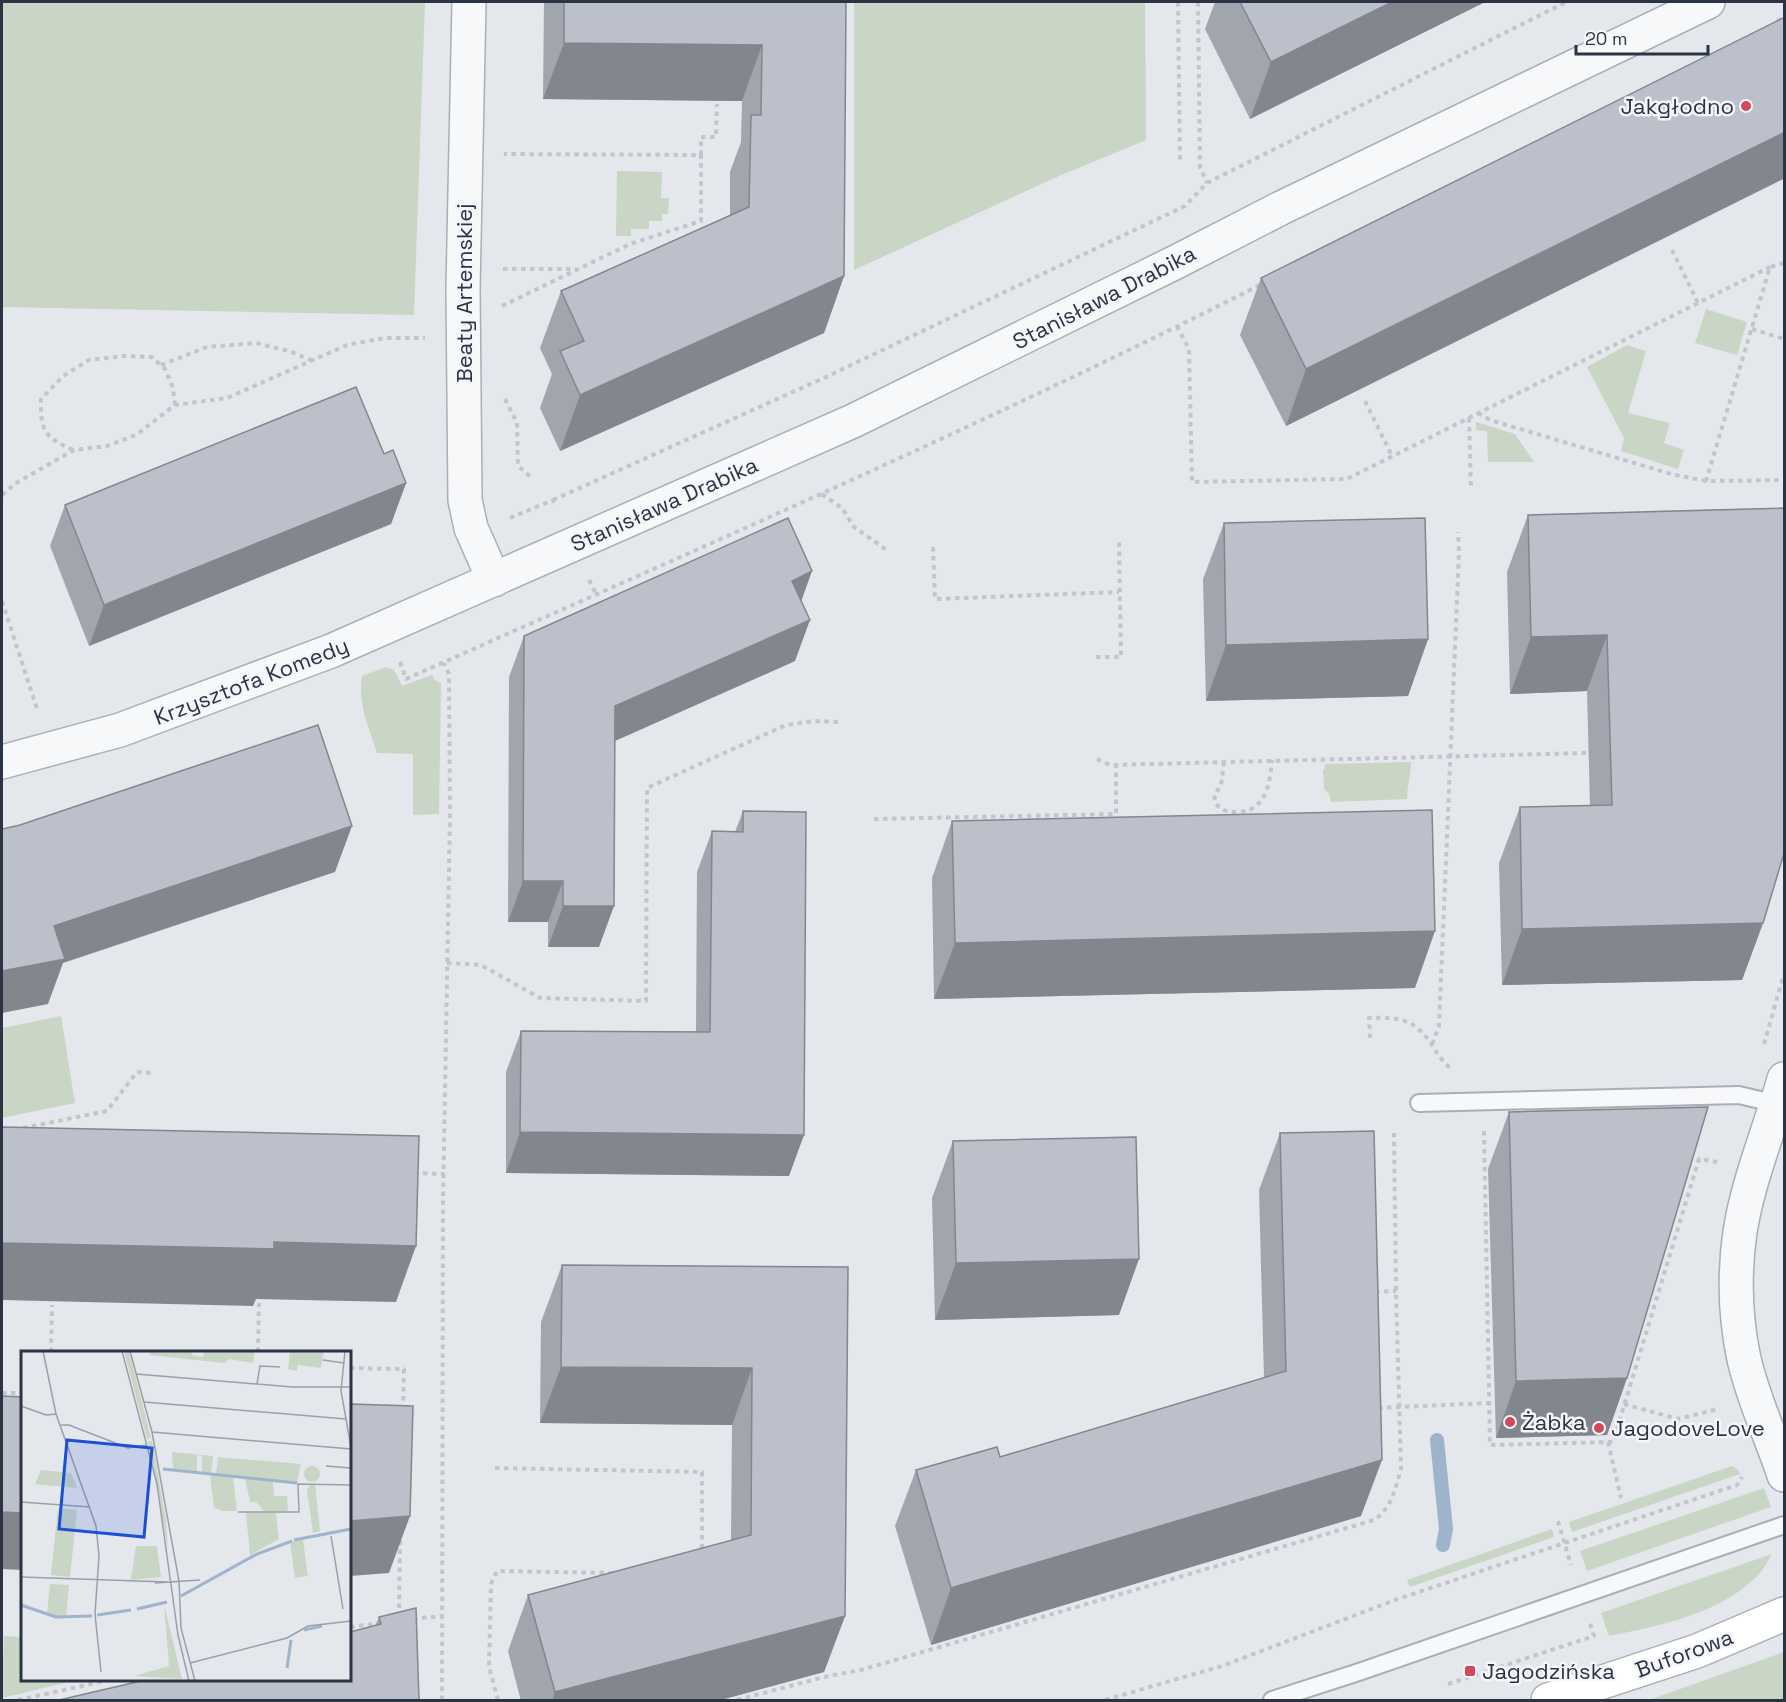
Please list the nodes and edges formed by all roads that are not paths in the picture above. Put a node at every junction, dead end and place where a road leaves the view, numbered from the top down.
1 (469, 2) edge
2 (1708, 2) edge
3 (494, 580) junction
4 (2, 762) edge
5 (1770, 1093) edge
6 (1419, 1103) dead end
7 (1785, 1475) edge
8 (1785, 1525) edge
9 (1785, 1614) edge
10 (1272, 1701) edge
11 (1548, 1701) edge

1 - 3 street, Beaty Artemskiej
2 - 3 street, Stanisława Drabika
3 - 4 street, Krzysztofa Komedy
5 - 6 lane
5 - 7 street
8 - 10 lane
9 - 11 main road, Buforowa

